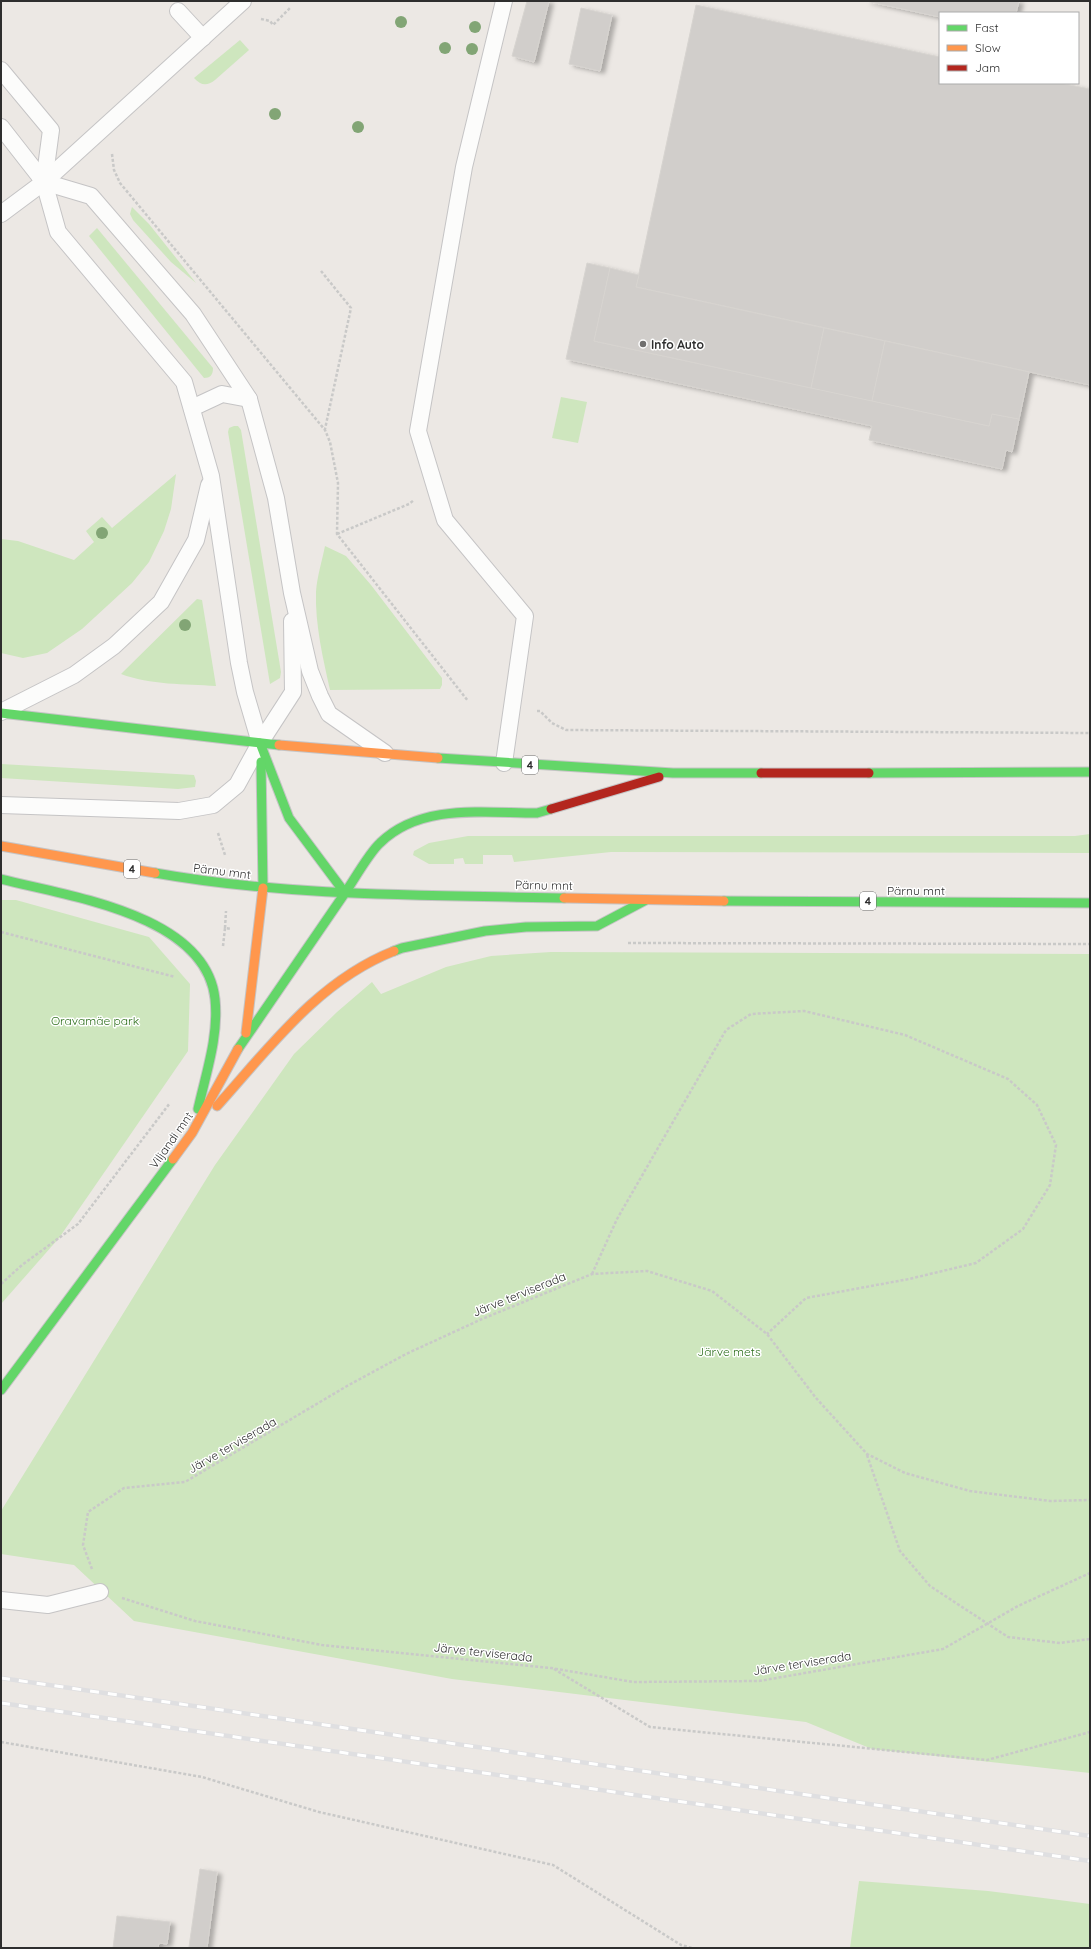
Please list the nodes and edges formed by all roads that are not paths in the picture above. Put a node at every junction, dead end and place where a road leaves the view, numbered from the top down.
1 (244, 1) edge
2 (504, 1) edge
3 (178, 11) dead end
4 (203, 38) junction
5 (1, 70) edge
6 (1, 127) edge
7 (44, 182) junction
8 (1, 214) edge
9 (249, 399) junction
10 (192, 408) junction
11 (211, 476) junction
12 (292, 593) junction
13 (1, 712) edge
14 (260, 743) junction
15 (386, 754) junction
16 (504, 763) junction
17 (1090, 772) edge
18 (673, 773) junction
19 (1, 805) edge
20 (1, 846) edge
21 (1, 879) edge
22 (263, 888) junction
23 (345, 892) junction
24 (646, 900) junction
25 (1090, 902) edge
26 (245, 1036) junction
27 (192, 1133) junction
28 (1, 1390) edge
29 (100, 1592) road end
30 (1, 1600) edge

1 - 4 lane
2 - 16 lane
3 - 4 lane
4 - 7 lane
5 - 7 lane
6 - 7 lane
7 - 8 lane
7 - 9 lane
7 - 10 lane
9 - 10 lane
9 - 12 lane
10 - 11 lane
11 - 13 lane
11 - 14 lane
12 - 14 lane
12 - 15 lane
13 - 14 main road, 4
14 - 15 main road, 4
14 - 19 lane
14 - 22 main road
14 - 23 main road
15 - 16 main road, 4
16 - 18 main road, 4
17 - 18 main road, 4
18 - 23 main road, Viljandi mnt
20 - 22 main road, Pärnu mnt / 4
21 - 27 main road
22 - 23 main road, Pärnu mnt / 4
22 - 26 main road
23 - 24 main road, Pärnu mnt / 4
23 - 26 main road, Viljandi mnt
24 - 25 main road, Pärnu mnt / 4
24 - 27 main road
26 - 27 main road, Viljandi mnt
27 - 28 main road, Viljandi mnt
29 - 30 lane

